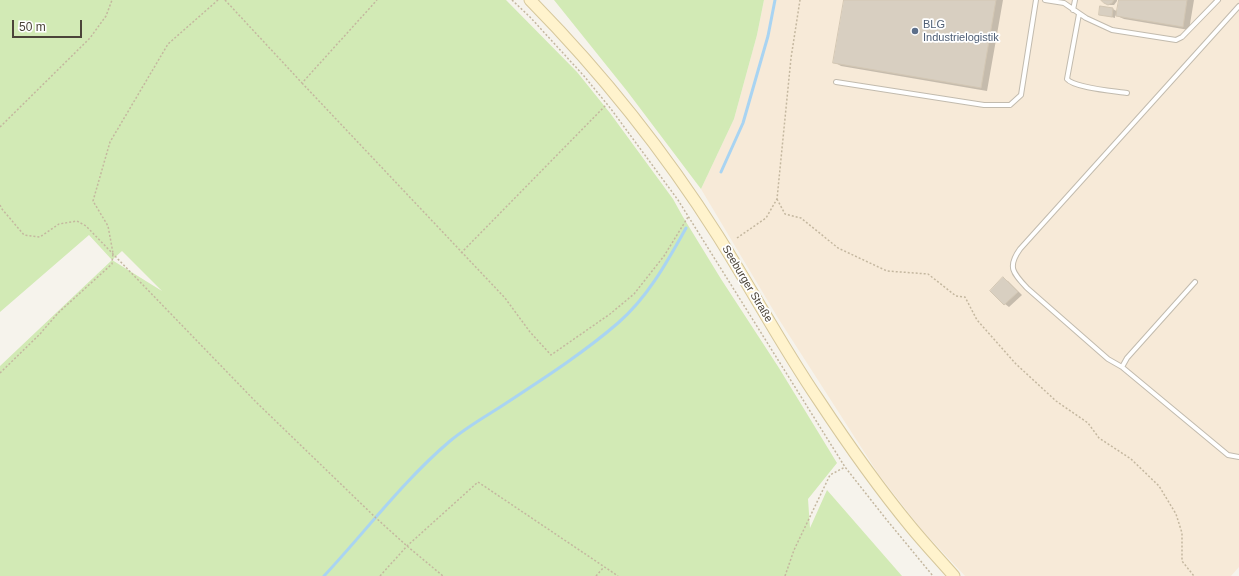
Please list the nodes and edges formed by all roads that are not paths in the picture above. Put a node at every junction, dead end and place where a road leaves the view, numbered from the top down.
1 (530, 0) edge
2 (1036, 0) edge
3 (1045, 0) edge
4 (1075, 0) edge
5 (1218, 0) edge
6 (1239, 6) edge
7 (1073, 10) junction
8 (1079, 14) junction
9 (836, 82) dead end
10 (1127, 94) dead end
11 (1195, 282) dead end
12 (1122, 367) junction
13 (1239, 457) edge
14 (954, 576) edge

1 - 14 main road, Seeburger Straße
2 - 9 lane
3 - 7 lane
4 - 7 lane
5 - 8 lane
6 - 12 lane
7 - 8 lane
8 - 10 lane
11 - 12 lane
12 - 13 lane

